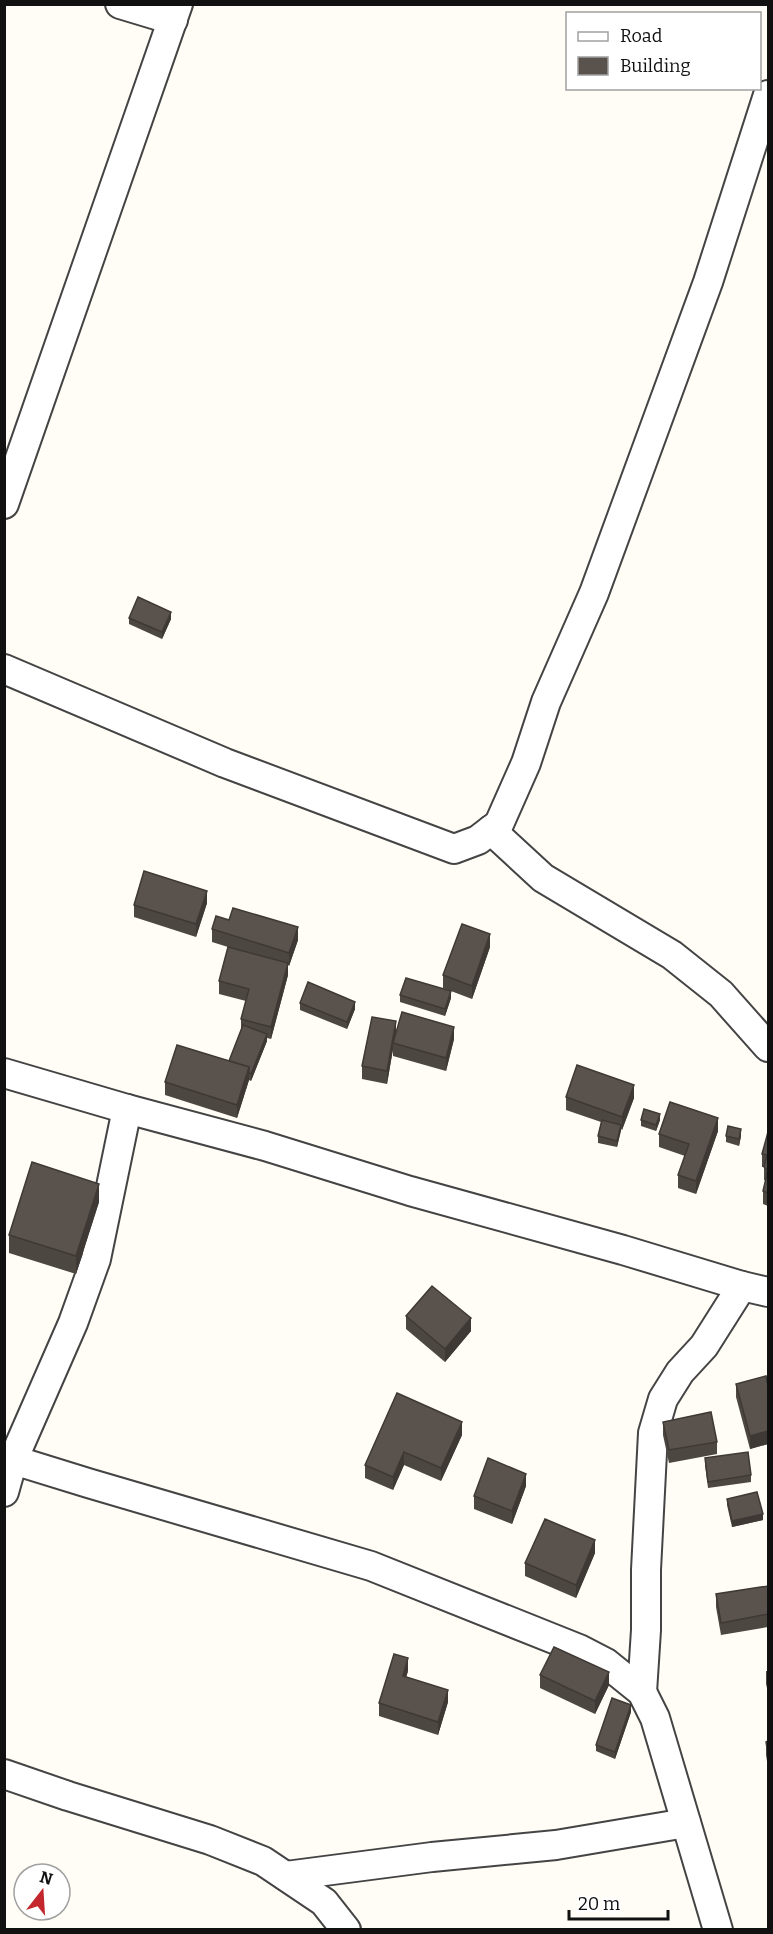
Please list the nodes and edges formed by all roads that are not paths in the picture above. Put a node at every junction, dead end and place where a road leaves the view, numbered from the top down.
1 (120, 4) edge
2 (175, 12) edge
3 (768, 95) edge
4 (4, 504) edge
5 (4, 669) edge
6 (491, 830) junction
7 (768, 1047) edge
8 (4, 1073) edge
9 (127, 1109) junction
10 (755, 1289) edge
11 (9, 1458) edge
12 (4, 1492) edge
13 (642, 1692) junction
14 (4, 1774) edge
15 (686, 1823) junction
16 (286, 1876) junction
17 (346, 1929) edge
18 (718, 1929) edge

1 - 2 street
2 - 4 street
3 - 6 street
5 - 6 street
6 - 7 street
8 - 9 street
9 - 10 street
9 - 11 street
10 - 13 street
11 - 12 street
11 - 13 street
13 - 15 street
14 - 16 street
15 - 16 street
15 - 18 street
16 - 17 street

